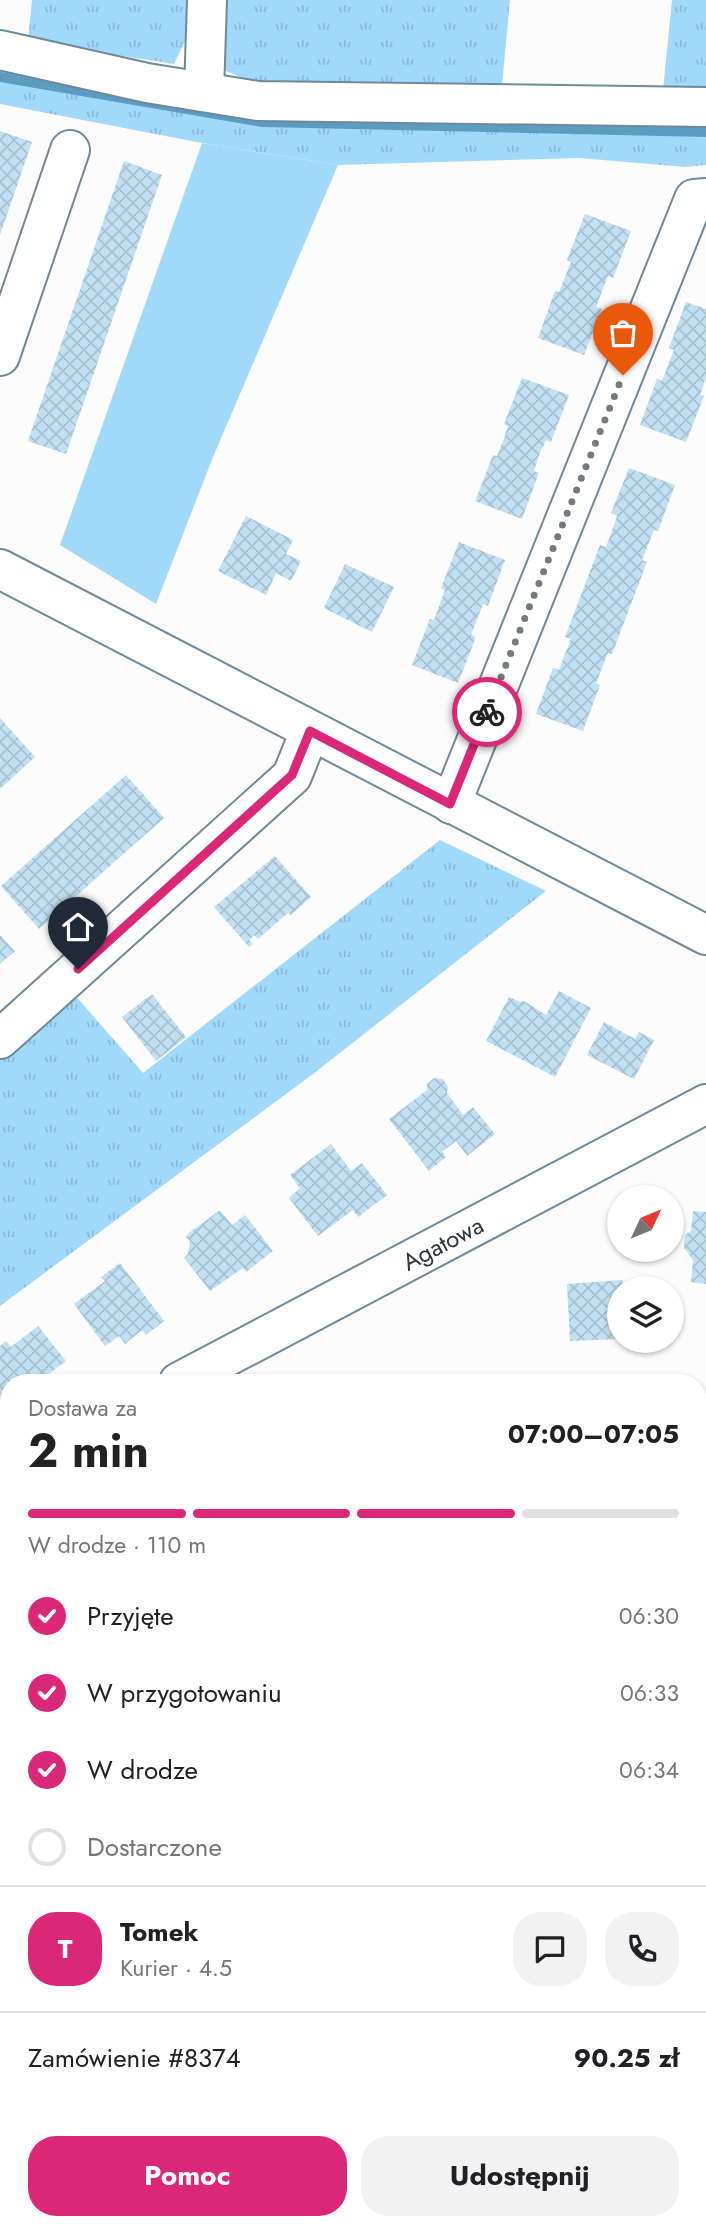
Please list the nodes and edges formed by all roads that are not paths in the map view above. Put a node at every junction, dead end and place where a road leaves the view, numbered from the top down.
1 (207, 0) edge
2 (0, 50) edge
3 (204, 92) junction
4 (706, 107) edge
5 (69, 150) dead end
6 (706, 198) edge
7 (0, 356) edge
8 (5, 581) edge
9 (310, 731) junction
10 (450, 804) junction
11 (706, 936) edge
12 (0, 1039) edge
13 (706, 1104) edge
14 (194, 1374) edge

1 - 3 street
2 - 3 street
3 - 4 street
5 - 7 street
6 - 10 street
8 - 9 street
9 - 10 street
9 - 12 street
10 - 11 street
13 - 14 street, Agatowa

